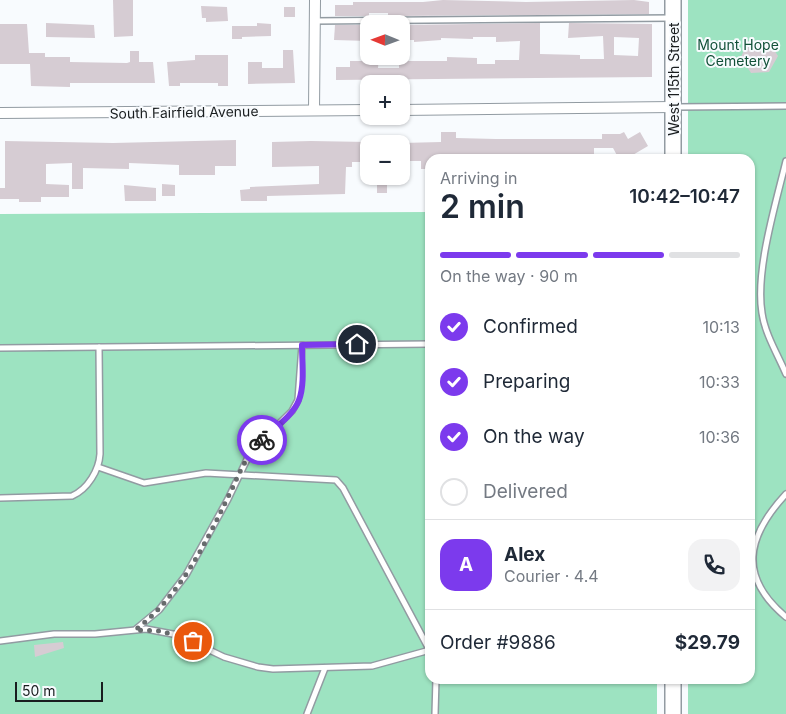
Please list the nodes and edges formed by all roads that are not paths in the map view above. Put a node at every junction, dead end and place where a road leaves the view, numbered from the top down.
1 (314, 0) edge
2 (673, 0) edge
3 (673, 18) junction
4 (314, 21) junction
5 (786, 106) edge
6 (673, 107) junction
7 (314, 110) junction
8 (360, 110) edge
9 (410, 110) edge
10 (0, 114) edge
11 (673, 154) edge
12 (786, 161) edge
13 (425, 344) edge
14 (302, 345) junction
15 (99, 347) junction
16 (0, 348) edge
17 (786, 374) edge
18 (98, 467) junction
19 (238, 476) junction
20 (786, 494) edge
21 (0, 498) edge
22 (755, 553) edge
23 (755, 570) edge
24 (786, 617) edge
25 (135, 630) junction
26 (0, 641) edge
27 (425, 642) edge
28 (425, 652) edge
29 (325, 668) junction
30 (436, 684) edge
31 (673, 684) edge
32 (307, 714) edge
33 (435, 714) edge
34 (673, 714) edge

1 - 4 street
2 - 3 street, West 115th Street
3 - 4 lane
3 - 6 street, West 115th Street
4 - 7 street
5 - 6 lane
6 - 9 street
6 - 11 street, West 115th Street
7 - 8 street, South Fairfield Avenue
7 - 10 street, South Fairfield Avenue
12 - 17 lane
13 - 14 lane
14 - 15 lane
14 - 19 lane
15 - 16 lane
15 - 18 lane
18 - 19 lane
18 - 21 lane
19 - 25 lane
19 - 27 lane
20 - 22 lane
23 - 24 lane
25 - 26 lane
25 - 29 lane
28 - 29 lane
29 - 32 lane
30 - 33 lane
31 - 34 street

